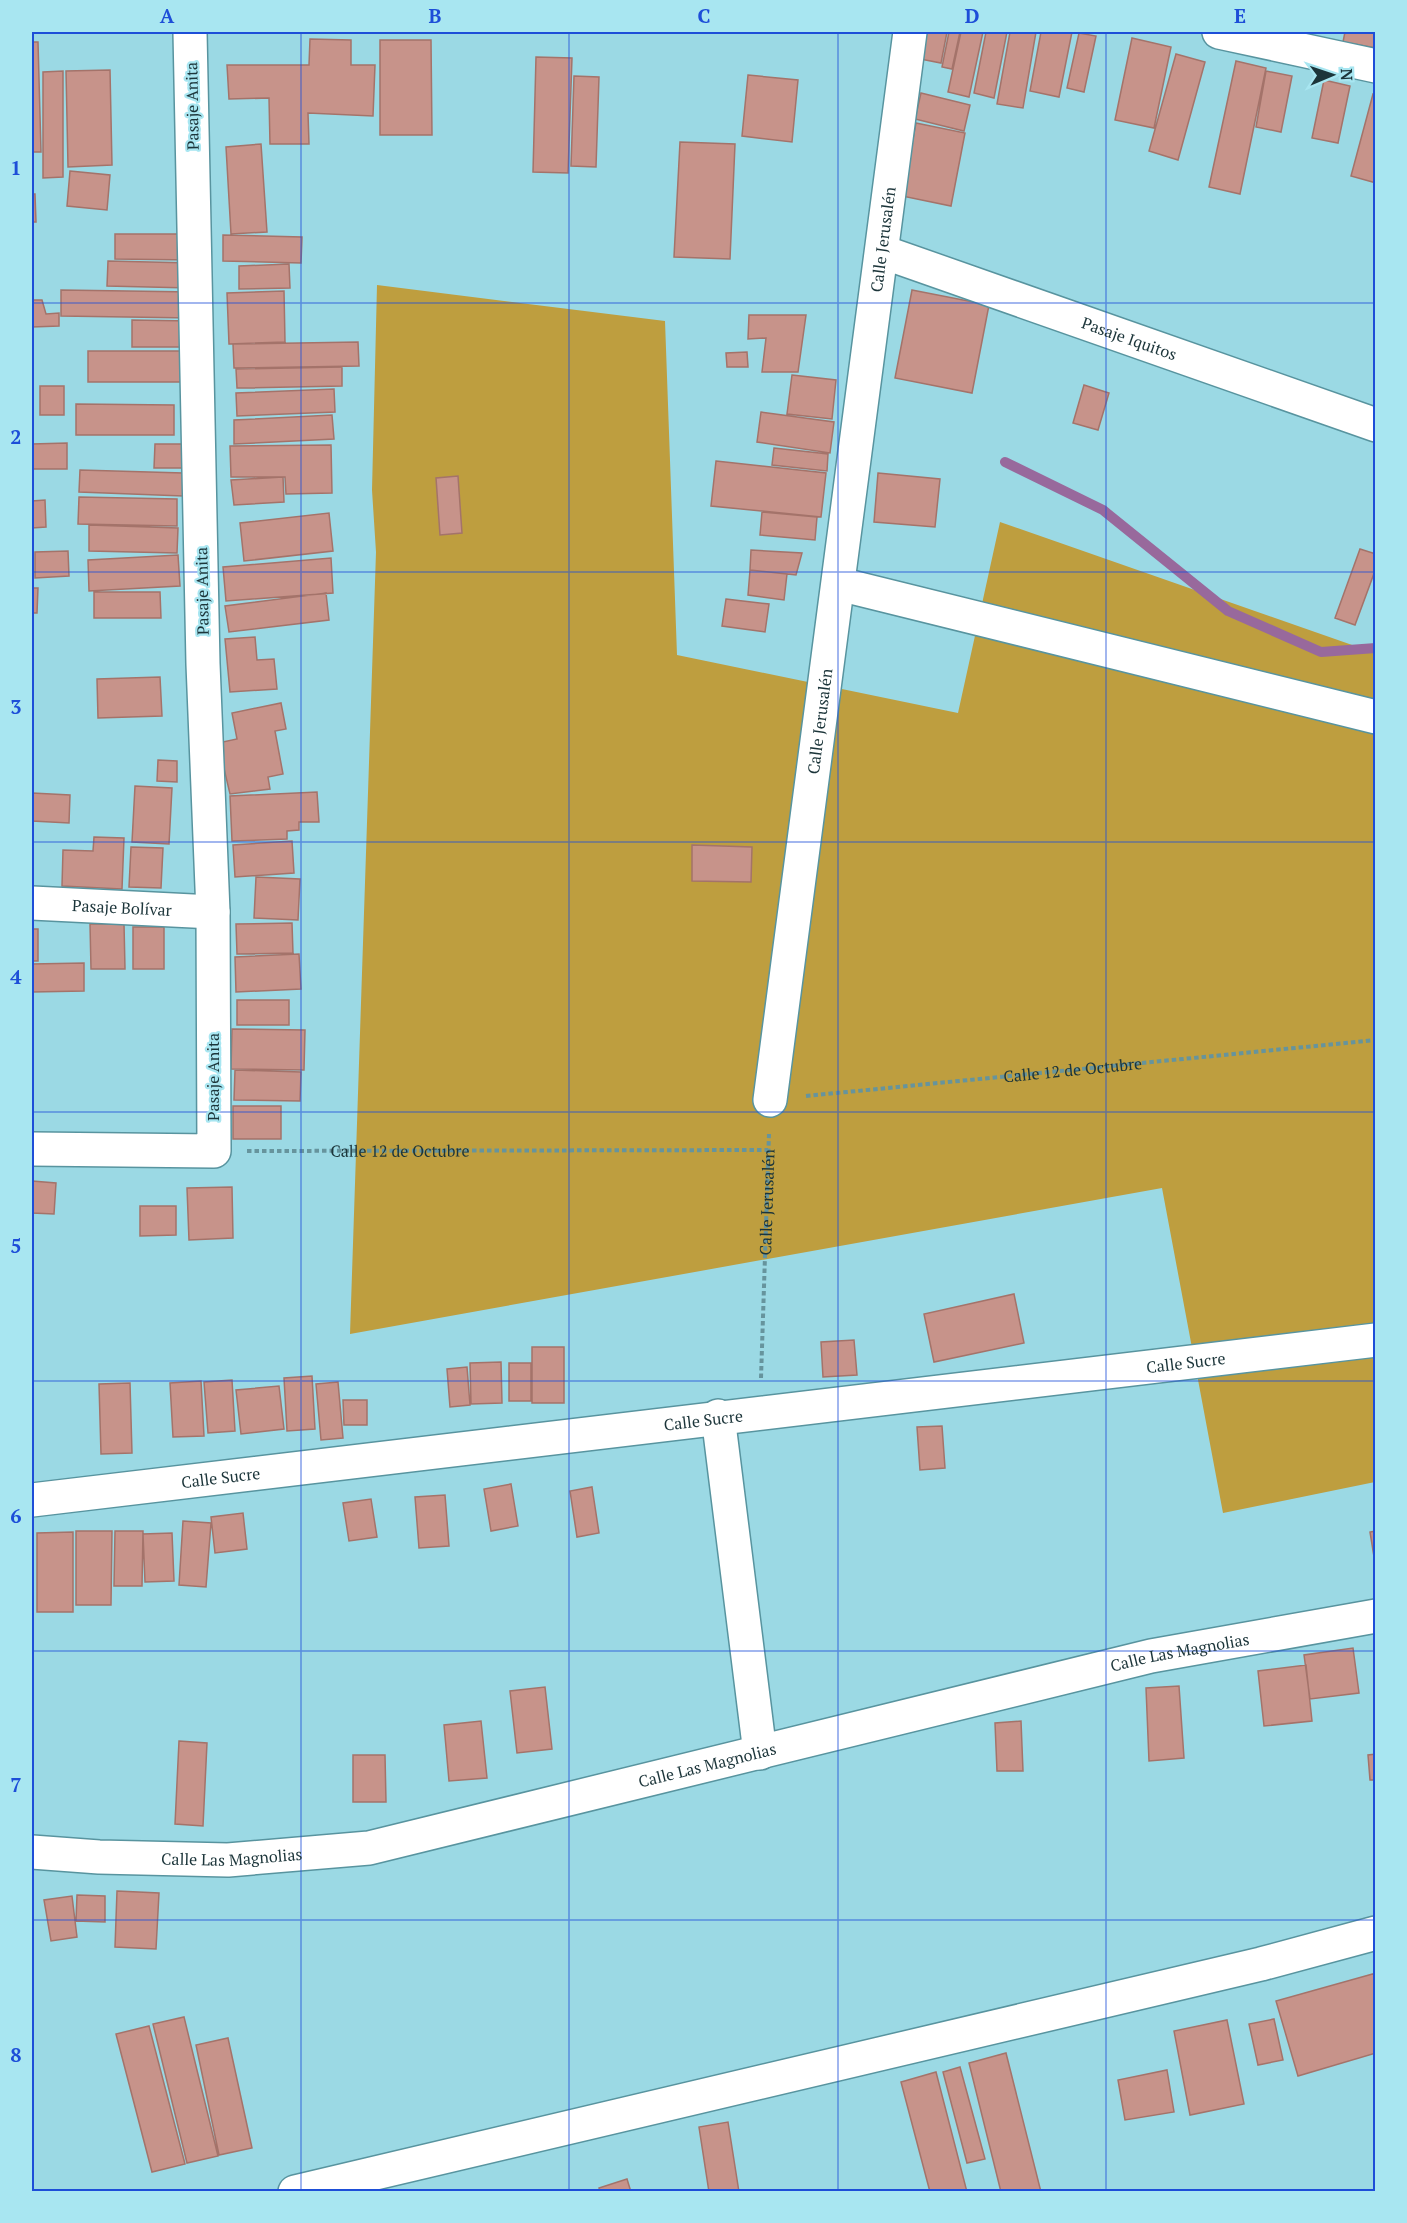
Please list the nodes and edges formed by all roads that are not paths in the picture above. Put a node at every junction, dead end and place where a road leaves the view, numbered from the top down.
1 (190, 32) edge
2 (910, 32) edge
3 (1219, 32) edge
4 (1376, 66) edge
5 (883, 252) junction
6 (1376, 425) edge
7 (838, 584) junction
8 (1376, 717) edge
9 (32, 903) edge
10 (213, 912) junction
11 (770, 1100) road end
12 (32, 1149) edge
13 (1376, 1340) edge
14 (718, 1416) junction
15 (32, 1500) edge
16 (1376, 1616) edge
17 (760, 1753) junction
18 (32, 1852) edge
19 (1376, 1933) edge
20 (295, 2192) edge

1 - 10 street, Pasaje Anita
2 - 5 street, Calle Jerusalén
3 - 4 street
5 - 6 street, Pasaje Iquitos
5 - 7 street, Calle Jerusalén
7 - 8 street
7 - 11 street, Calle Jerusalén
9 - 10 street, Pasaje Bolívar
10 - 12 street, Pasaje Anita
13 - 14 street, Calle Sucre
14 - 15 street, Calle Sucre
14 - 17 street
16 - 17 street, Calle Las Magnolias
17 - 18 street, Calle Las Magnolias
19 - 20 street

